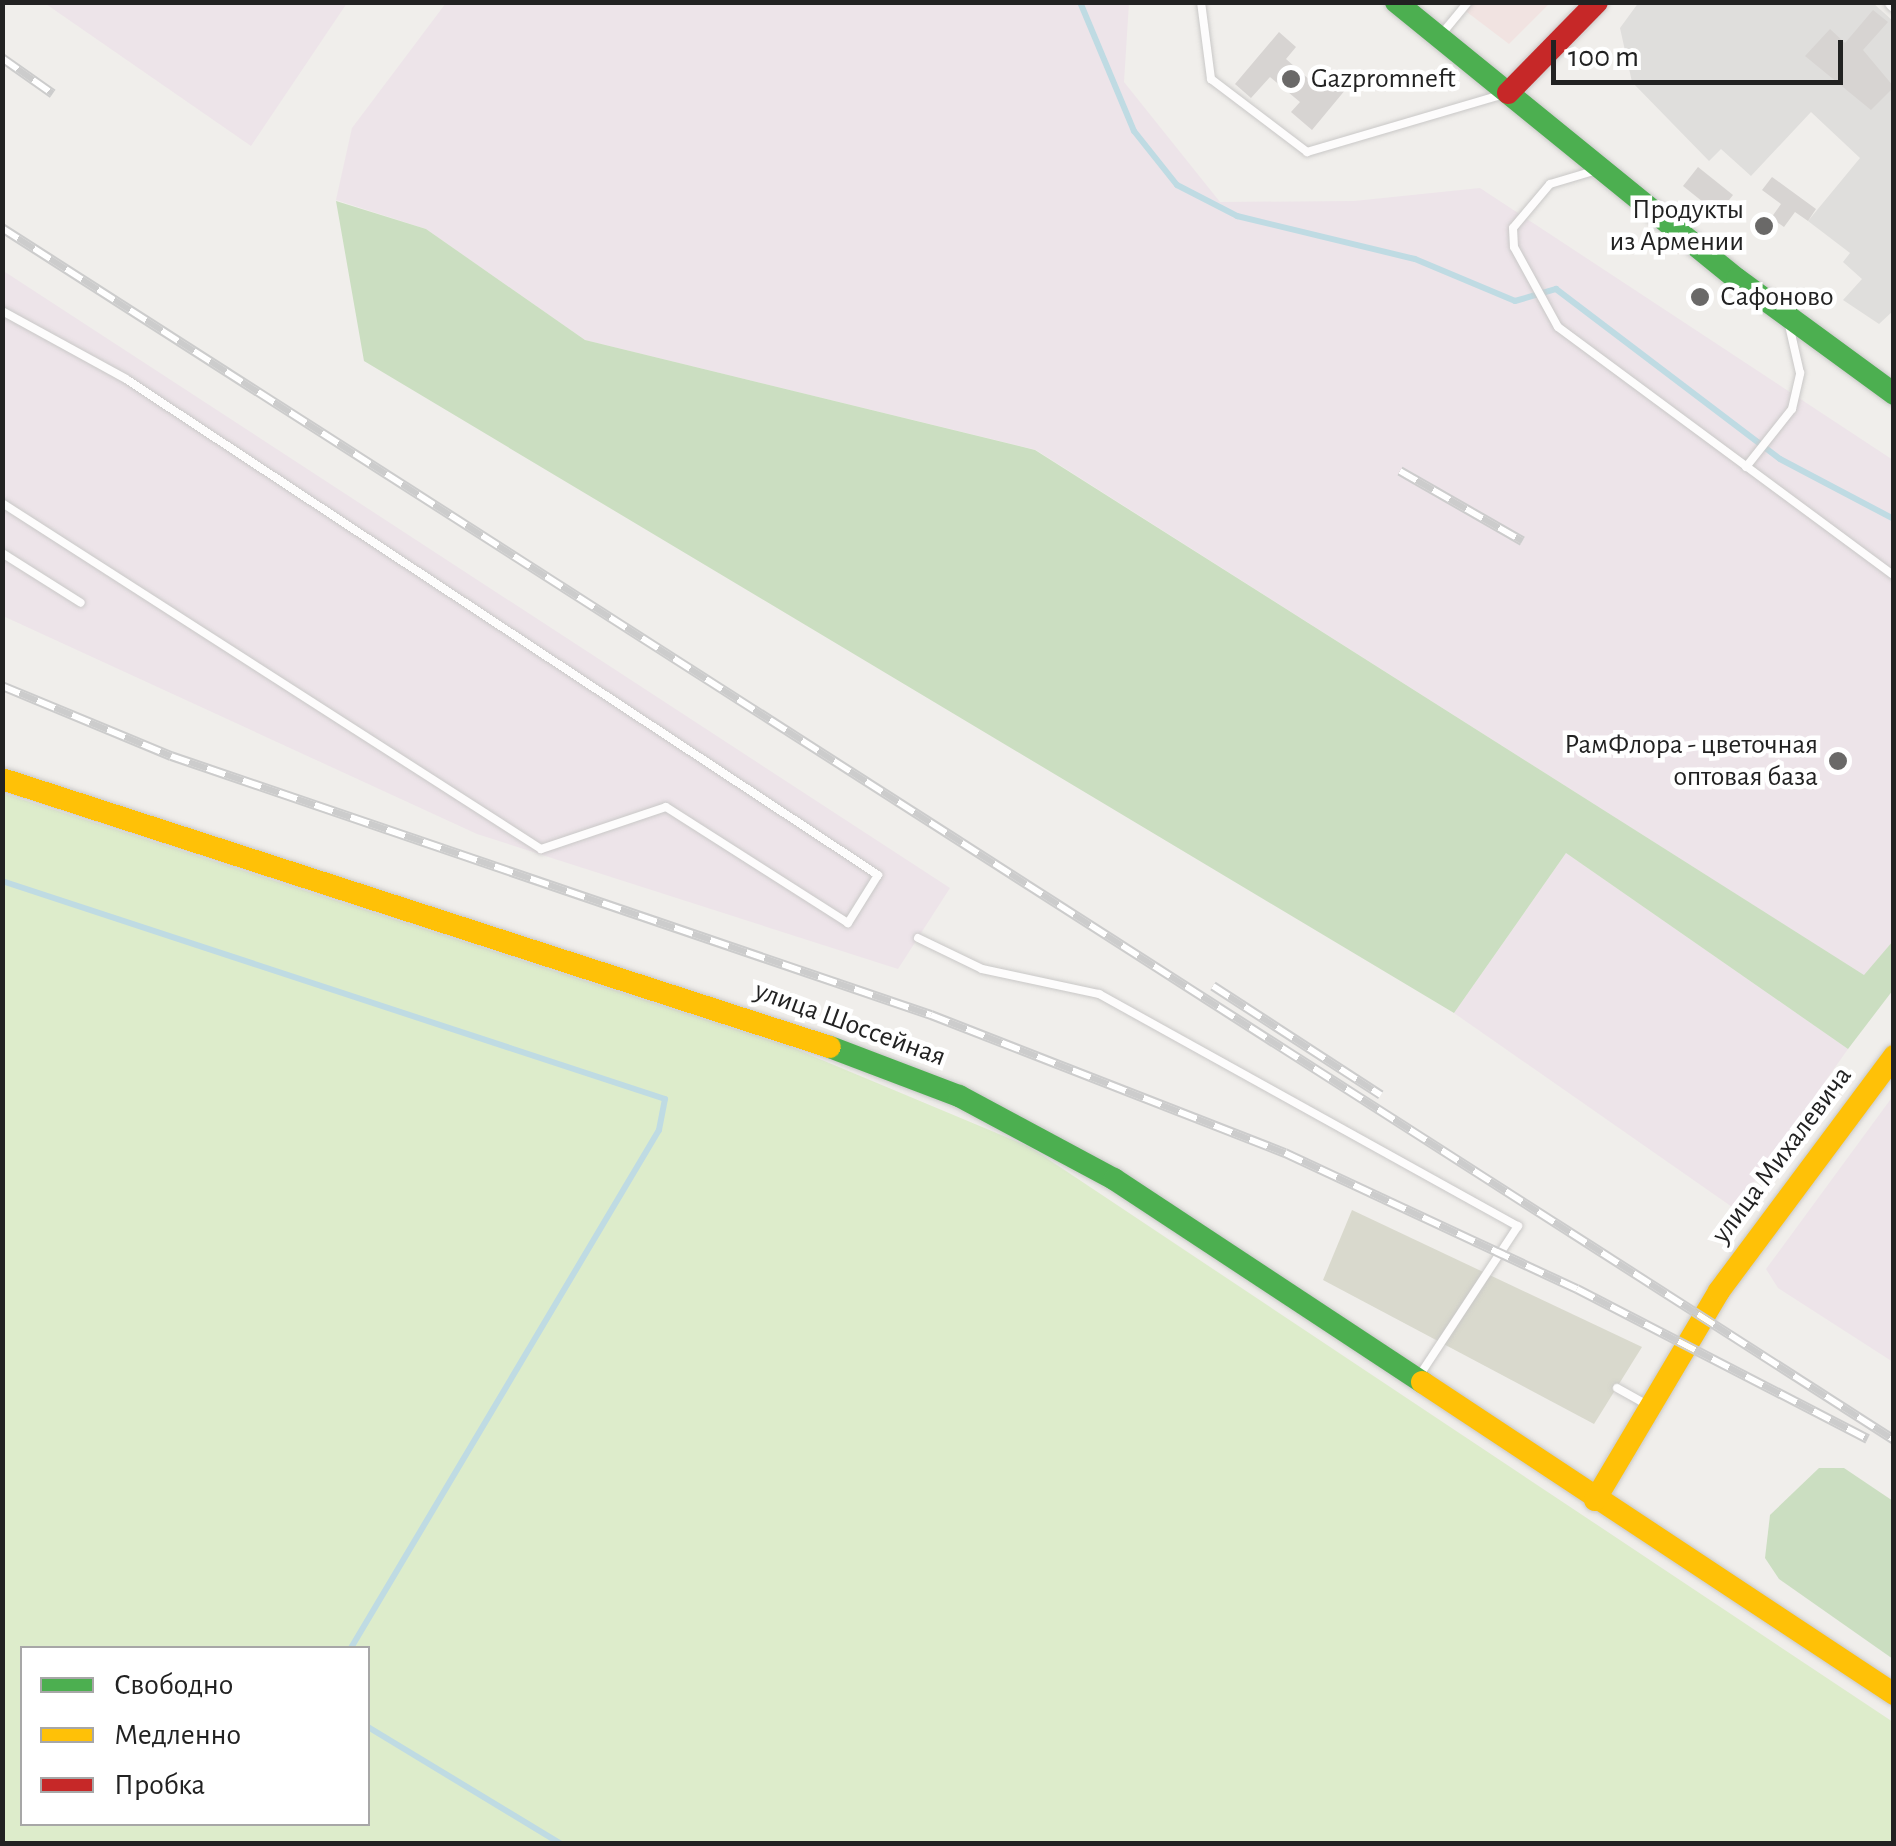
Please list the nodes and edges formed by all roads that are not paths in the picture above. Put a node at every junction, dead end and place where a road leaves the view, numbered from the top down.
1 (1201, 2) edge
2 (1396, 2) edge
3 (1468, 2) edge
4 (1597, 2) edge
5 (1440, 36) junction
6 (1508, 92) junction
7 (1604, 168) junction
8 (2, 311) edge
9 (1787, 316) junction
10 (1894, 394) edge
11 (1746, 467) junction
12 (2, 503) edge
13 (2, 554) edge
14 (1894, 576) edge
15 (81, 603) dead end
16 (2, 778) edge
17 (918, 938) dead end
18 (1894, 1056) edge
19 (1416, 1380) junction
20 (1617, 1388) dead end
21 (1649, 1406) junction
22 (1596, 1500) junction
23 (1894, 1694) edge

1 - 6 lane
2 - 5 main road
3 - 5 lane
4 - 6 main road
5 - 6 main road
6 - 7 main road
7 - 9 main road
7 - 11 lane
8 - 12 lane
9 - 10 main road
9 - 11 lane
11 - 14 lane
13 - 15 lane
16 - 19 main road, улица Шоссейная
17 - 19 lane
18 - 21 main road, улица Михалевича
19 - 22 main road, улица Шоссейная
20 - 21 lane
21 - 22 main road, улица Михалевича
22 - 23 main road, улица Шоссейная

